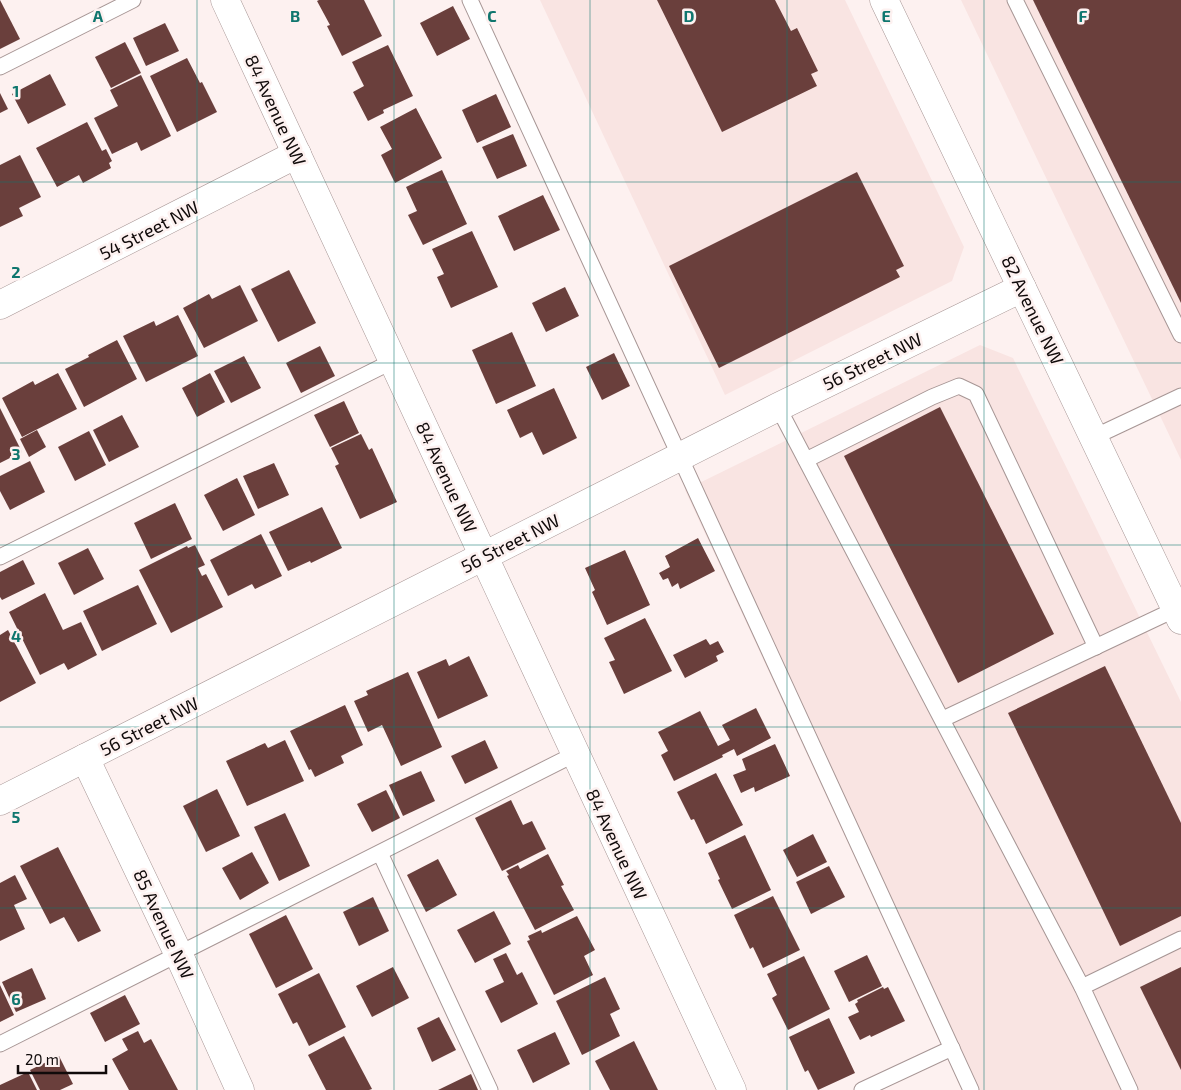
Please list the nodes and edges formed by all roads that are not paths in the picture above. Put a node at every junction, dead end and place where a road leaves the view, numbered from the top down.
1 (133, 0) edge
2 (225, 0) edge
3 (470, 0) edge
4 (884, 0) edge
5 (1015, 0) edge
6 (0, 67) edge
7 (297, 154) junction
8 (1022, 288) junction
9 (0, 305) edge
10 (1181, 335) edge
11 (393, 361) junction
12 (1181, 396) edge
13 (778, 407) junction
14 (1094, 437) junction
15 (679, 457) junction
16 (806, 460) junction
17 (484, 556) junction
18 (0, 558) edge
19 (1178, 615) edge
20 (1096, 647) junction
21 (943, 719) junction
22 (576, 754) junction
23 (85, 758) junction
24 (0, 801) edge
25 (380, 853) junction
26 (1181, 940) edge
27 (178, 953) junction
28 (1082, 987) junction
29 (0, 1044) edge
30 (952, 1048) junction
31 (240, 1090) edge
32 (490, 1090) edge
33 (732, 1090) edge
34 (862, 1090) edge
35 (971, 1090) edge
36 (1130, 1090) edge

1 - 6 lane
2 - 7 street, 84 Avenue NW
3 - 15 lane
4 - 8 street, 82 Avenue NW
5 - 10 lane
7 - 9 street, 54 Street NW
7 - 11 street, 84 Avenue NW
8 - 13 street, 56 Street NW
8 - 14 street, 82 Avenue NW
11 - 17 street, 84 Avenue NW
11 - 18 lane
12 - 14 lane
13 - 15 street, 56 Street NW
13 - 16 lane
14 - 19 street, 82 Avenue NW
15 - 17 street, 56 Street NW
15 - 30 lane
16 - 20 lane
16 - 21 lane
17 - 22 street, 84 Avenue NW
17 - 23 street, 56 Street NW
19 - 20 lane
20 - 21 lane
21 - 28 lane
22 - 25 lane
22 - 33 street, 84 Avenue NW
23 - 24 street, 56 Street NW
23 - 27 street, 85 Avenue NW
25 - 27 lane
25 - 32 lane
26 - 28 lane
27 - 29 lane
27 - 31 street, 85 Avenue NW
28 - 36 lane
30 - 34 lane
30 - 35 lane

